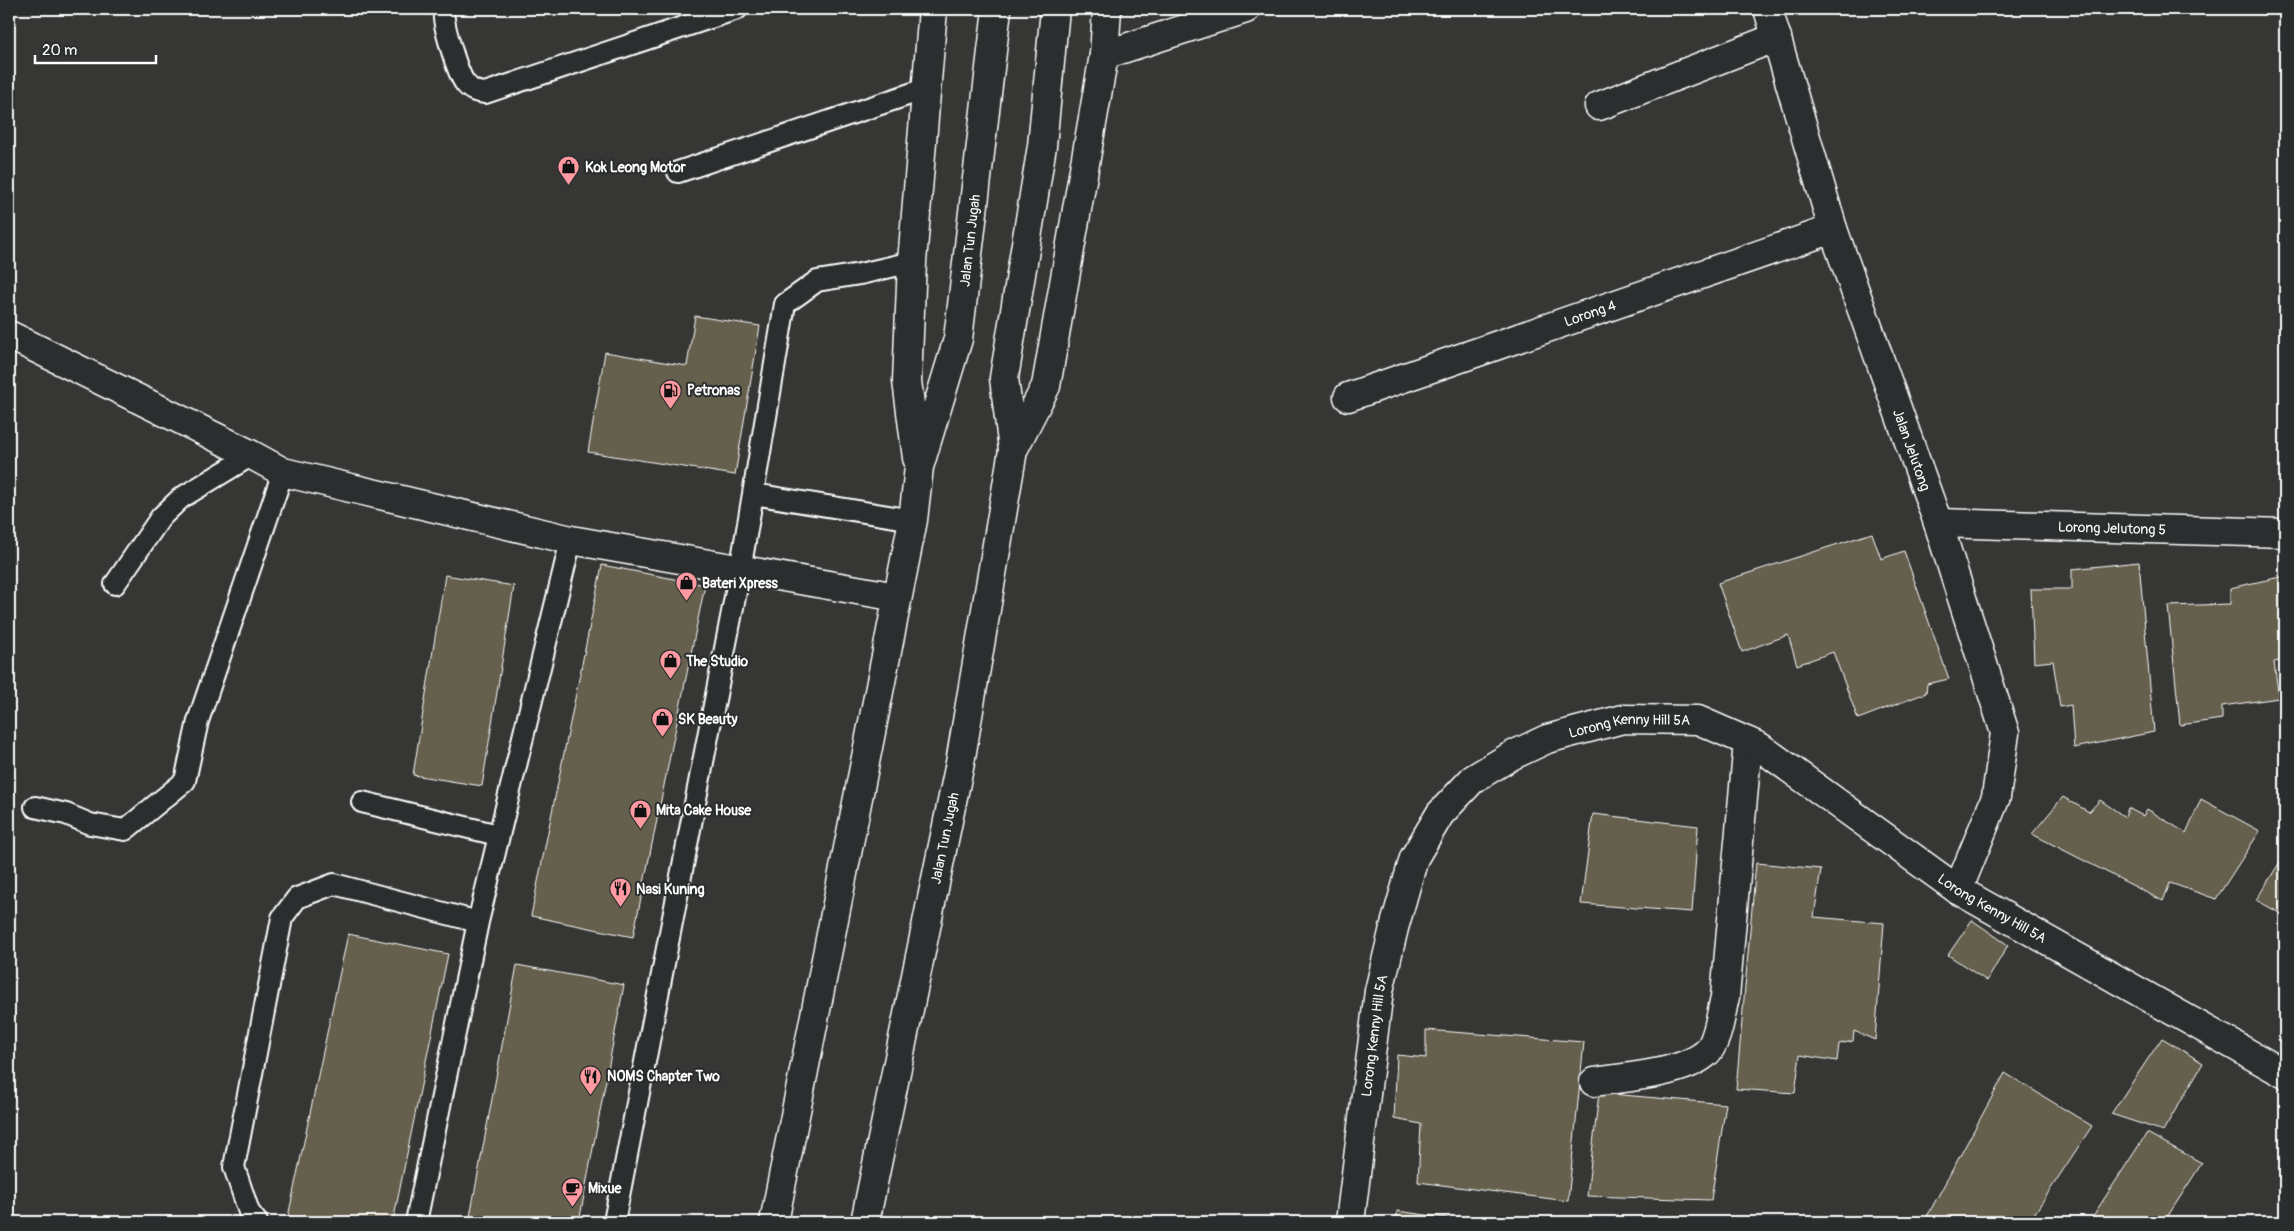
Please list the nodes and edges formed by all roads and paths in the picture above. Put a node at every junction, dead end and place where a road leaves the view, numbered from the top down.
1 (444, 9) edge
2 (737, 9) edge
3 (933, 9) edge
4 (997, 9) edge
5 (1055, 9) edge
6 (1107, 9) edge
7 (1246, 9) edge
8 (1768, 9) edge
9 (1776, 37) junction
10 (1104, 55) junction
11 (928, 88) junction
12 (1599, 106) dead end
13 (678, 172) dead end
14 (1833, 229) junction
15 (912, 262) junction
16 (9, 335) edge
17 (1348, 397) dead end
18 (1013, 450) junction
19 (252, 455) junction
20 (919, 467) junction
21 (283, 472) junction
22 (753, 494) junction
23 (913, 520) junction
24 (1938, 522) junction
25 (2285, 533) edge
26 (571, 540) junction
27 (740, 571) junction
28 (115, 584) dead end
29 (897, 598) junction
30 (1748, 742) junction
31 (362, 802) dead end
32 (35, 807) dead end
33 (498, 835) junction
34 (1958, 890) junction
35 (478, 922) junction
36 (2285, 1074) edge
37 (1594, 1082) dead end
38 (257, 1222) edge
39 (416, 1222) edge
40 (614, 1222) edge
41 (774, 1222) edge
42 (865, 1222) edge
43 (1350, 1222) edge

1 - 2 lane
3 - 11 main road, Jalan Tun Jugah
4 - 20 main road, Jalan Tun Jugah
5 - 18 main road, Jalan Tun Jugah
6 - 10 main road, Jalan Tun Jugah
7 - 10 main road
8 - 9 main road, Jalan Jelutong
9 - 12 main road
9 - 14 main road, Jalan Jelutong
10 - 18 main road, Jalan Tun Jugah
11 - 13 lane
11 - 15 main road, Jalan Tun Jugah
14 - 17 main road, Lorong 4
14 - 24 main road, Jalan Jelutong
15 - 20 main road, Jalan Tun Jugah
15 - 22 lane
16 - 19 main road
18 - 42 main road, Jalan Tun Jugah
19 - 21 main road
19 - 28 lane
20 - 23 main road, Jalan Tun Jugah
21 - 26 main road
21 - 32 lane
22 - 23 lane
22 - 27 lane
23 - 29 main road, Jalan Tun Jugah
24 - 25 main road, Lorong Jelutong 5
24 - 34 main road, Jalan Jelutong
26 - 27 main road
26 - 33 lane
27 - 29 main road
27 - 40 lane
29 - 41 main road, Jalan Tun Jugah
30 - 34 main road, Lorong Kenny Hill 5A
30 - 37 main road
30 - 43 main road, Lorong Kenny Hill 5A
31 - 33 lane
33 - 35 lane
34 - 36 main road, Lorong Kenny Hill 5A
35 - 38 lane
35 - 39 lane

